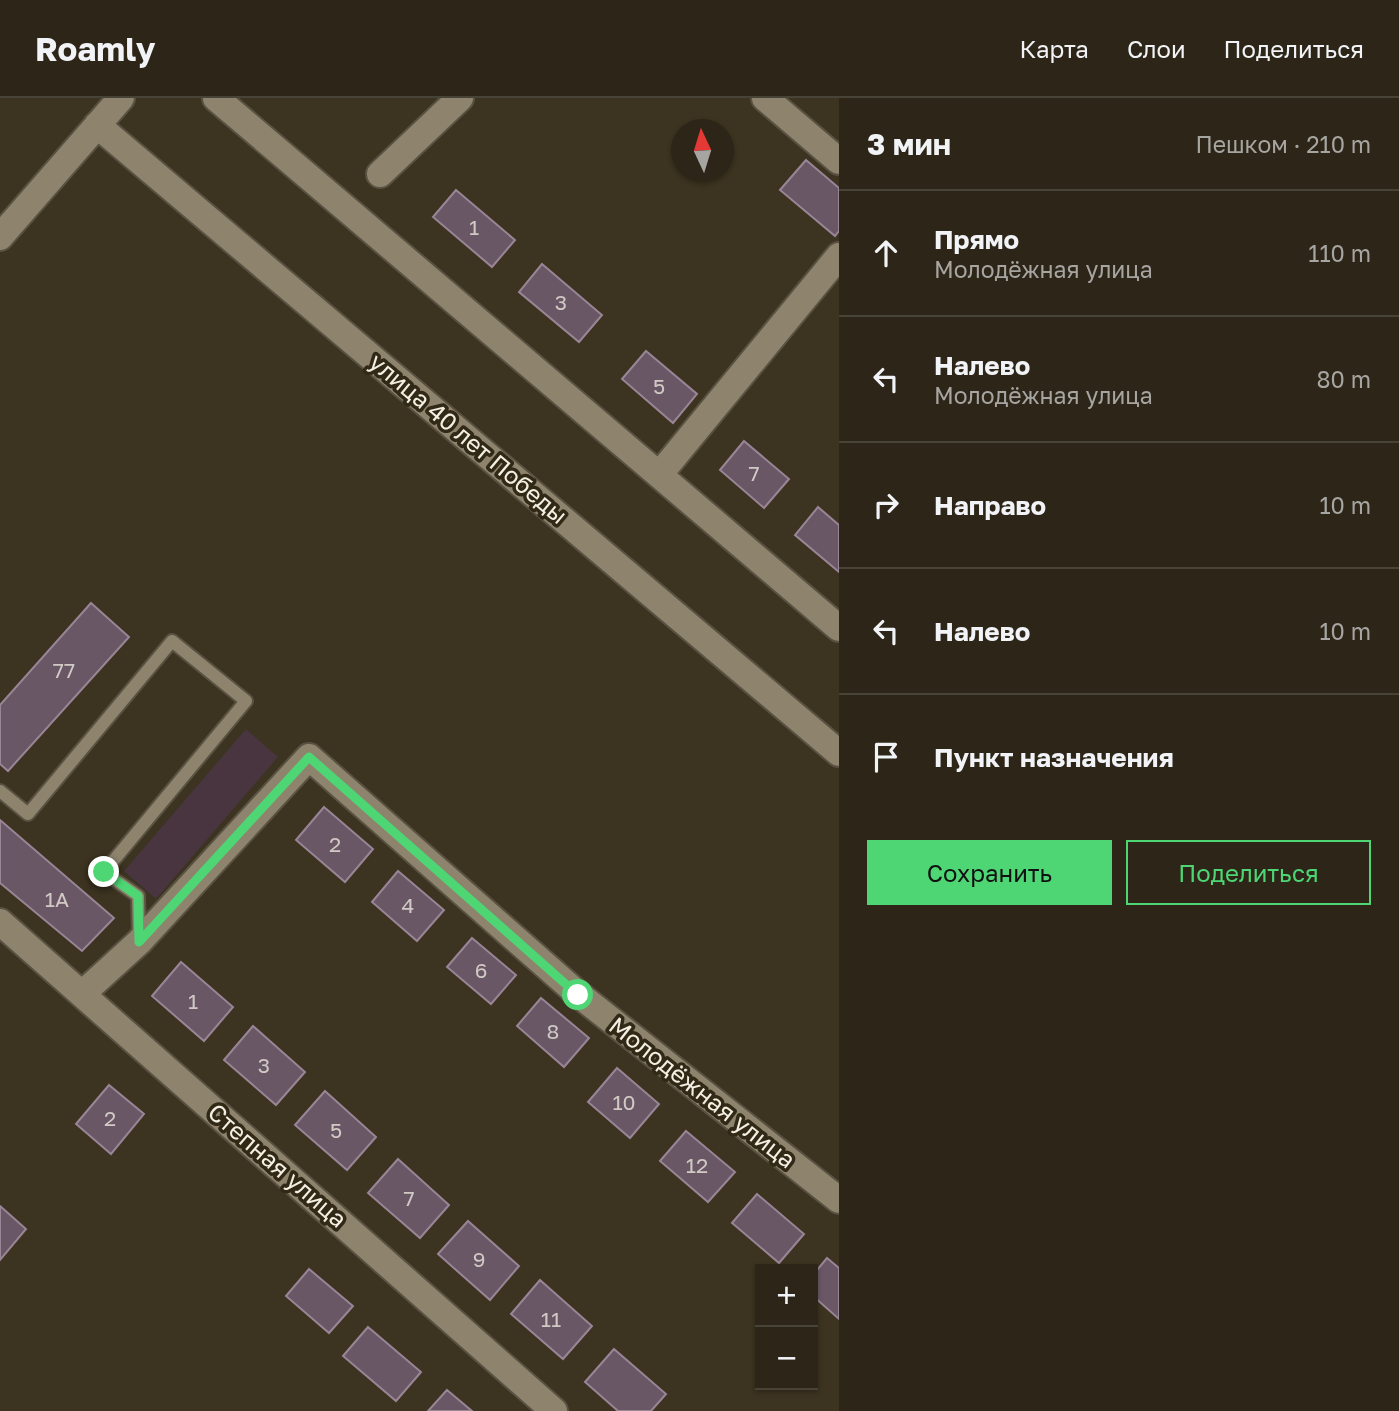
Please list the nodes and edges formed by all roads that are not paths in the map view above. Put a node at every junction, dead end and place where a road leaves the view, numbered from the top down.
1 (121, 98) edge
2 (216, 98) edge
3 (460, 98) edge
4 (765, 98) edge
5 (97, 125) junction
6 (839, 161) edge
7 (380, 174) dead end
8 (0, 237) edge
9 (839, 256) edge
10 (659, 475) junction
11 (839, 628) edge
12 (839, 753) edge
13 (0, 791) edge
14 (0, 922) edge
15 (139, 942) junction
16 (82, 994) junction
17 (839, 1200) edge
18 (554, 1411) edge

1 - 5 street
2 - 10 street
3 - 7 street
4 - 6 street
5 - 8 street
5 - 12 street, улица 40 лет Победы
9 - 10 street
10 - 11 street
13 - 15 lane
14 - 16 street, Степная улица
15 - 16 street, Молодёжная улица
15 - 17 street, Молодёжная улица
16 - 18 street, Степная улица

